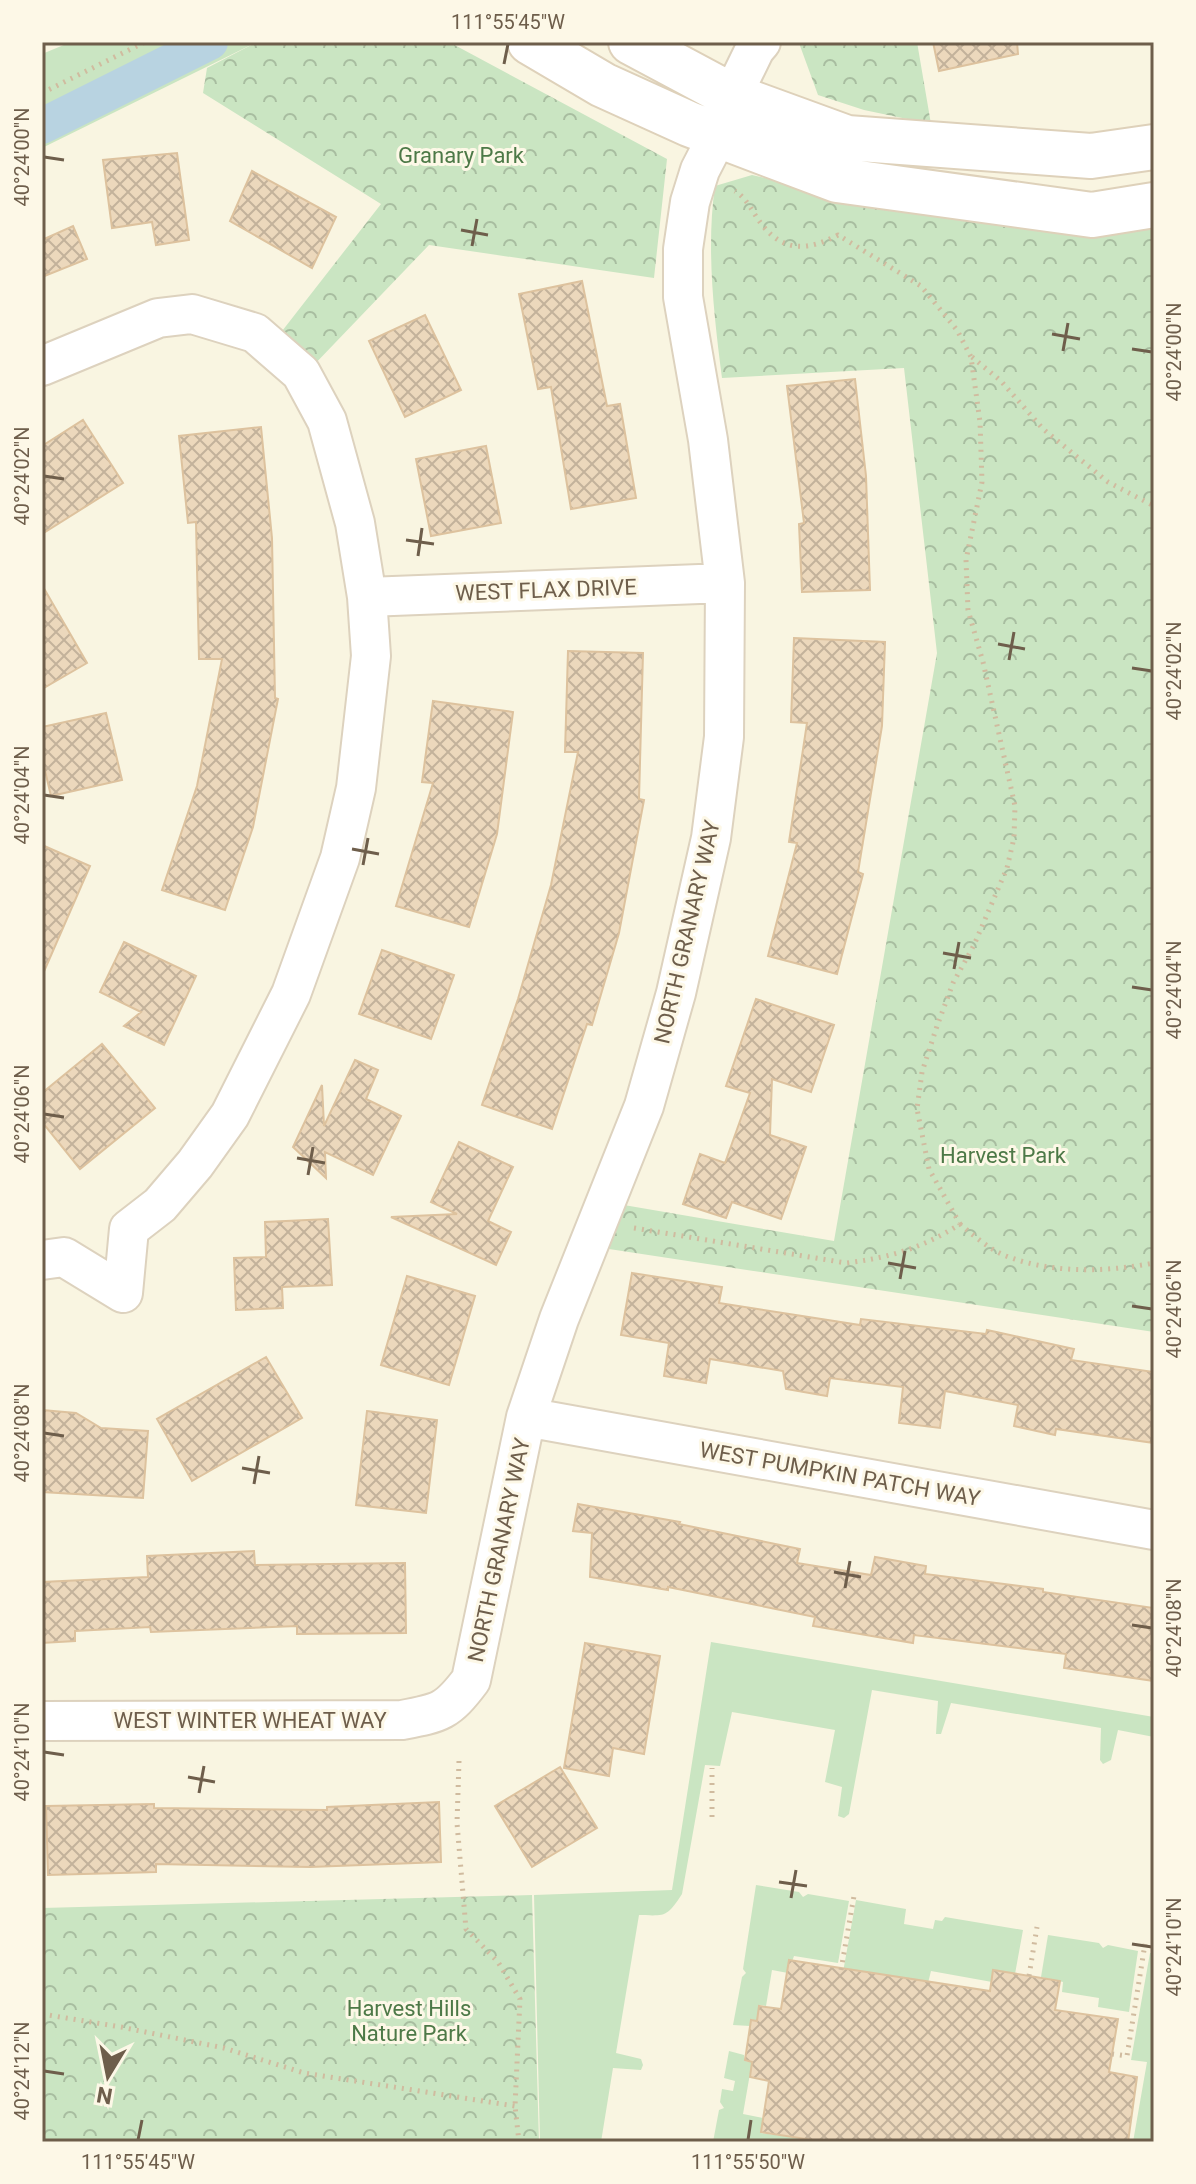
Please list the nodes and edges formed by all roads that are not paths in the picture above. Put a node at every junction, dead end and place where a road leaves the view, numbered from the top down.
1 (530, 42) edge
2 (631, 42) edge
3 (761, 42) edge
4 (732, 96) junction
5 (717, 137) junction
6 (1154, 147) edge
7 (1154, 205) edge
8 (42, 366) edge
9 (725, 583) junction
10 (367, 597) junction
11 (42, 1260) edge
12 (526, 1417) junction
13 (1154, 1530) edge
14 (454, 1703) joint
15 (42, 1721) edge

1 - 5 street
2 - 4 street
3 - 4 street, NORTH GRANARY WAY
4 - 5 street, NORTH GRANARY WAY
4 - 6 street
5 - 7 street
5 - 9 street, NORTH GRANARY WAY
8 - 10 street
9 - 10 street, WEST FLAX DRIVE
9 - 12 street, NORTH GRANARY WAY
10 - 11 street
12 - 13 street, WEST PUMPKIN PATCH WAY
12 - 14 street, NORTH GRANARY WAY
14 - 15 street, WEST WINTER WHEAT WAY

